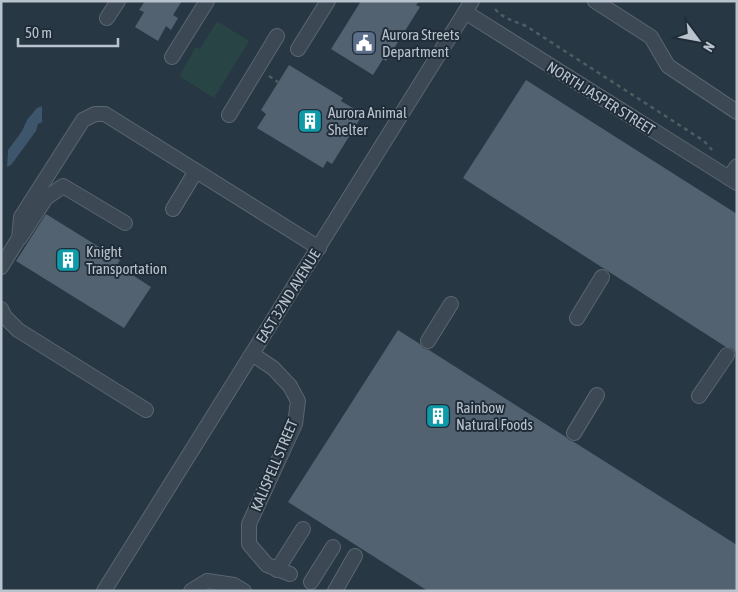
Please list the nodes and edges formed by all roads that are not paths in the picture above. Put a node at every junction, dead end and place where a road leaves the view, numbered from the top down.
1 (118, 1) edge
2 (207, 1) edge
3 (328, 1) edge
4 (595, 1) edge
5 (468, 7) edge
6 (107, 18) dead end
7 (277, 36) dead end
8 (298, 49) dead end
9 (172, 57) dead end
10 (737, 112) edge
11 (229, 115) dead end
12 (737, 166) edge
13 (196, 170) junction
14 (733, 181) edge
15 (172, 209) dead end
16 (124, 223) dead end
17 (19, 238) junction
18 (319, 248) junction
19 (1, 267) edge
20 (602, 278) dead end
21 (451, 304) dead end
22 (1, 309) edge
23 (577, 318) dead end
24 (428, 341) dead end
25 (252, 354) junction
26 (727, 355) dead end
27 (597, 395) dead end
28 (700, 396) dead end
29 (146, 410) dead end
30 (574, 433) dead end
31 (303, 529) dead end
32 (332, 547) dead end
33 (355, 556) dead end
34 (311, 582) dead end
35 (104, 591) edge
36 (191, 591) edge
37 (244, 591) edge
38 (335, 591) edge

1 - 6 street
2 - 9 street
3 - 8 street
4 - 10 street
5 - 14 street, NORTH JASPER STREET
5 - 18 street, EAST 32ND AVENUE
7 - 11 street
12 - 14 street
13 - 15 street
13 - 17 street
13 - 18 street
16 - 17 street
17 - 19 street
18 - 25 street, EAST 32ND AVENUE
20 - 23 street
21 - 24 street
22 - 29 street
25 - 31 street, KALISPELL STREET
25 - 35 street, EAST 32ND AVENUE
26 - 28 street
27 - 30 street
32 - 34 street
33 - 38 street
36 - 37 street

